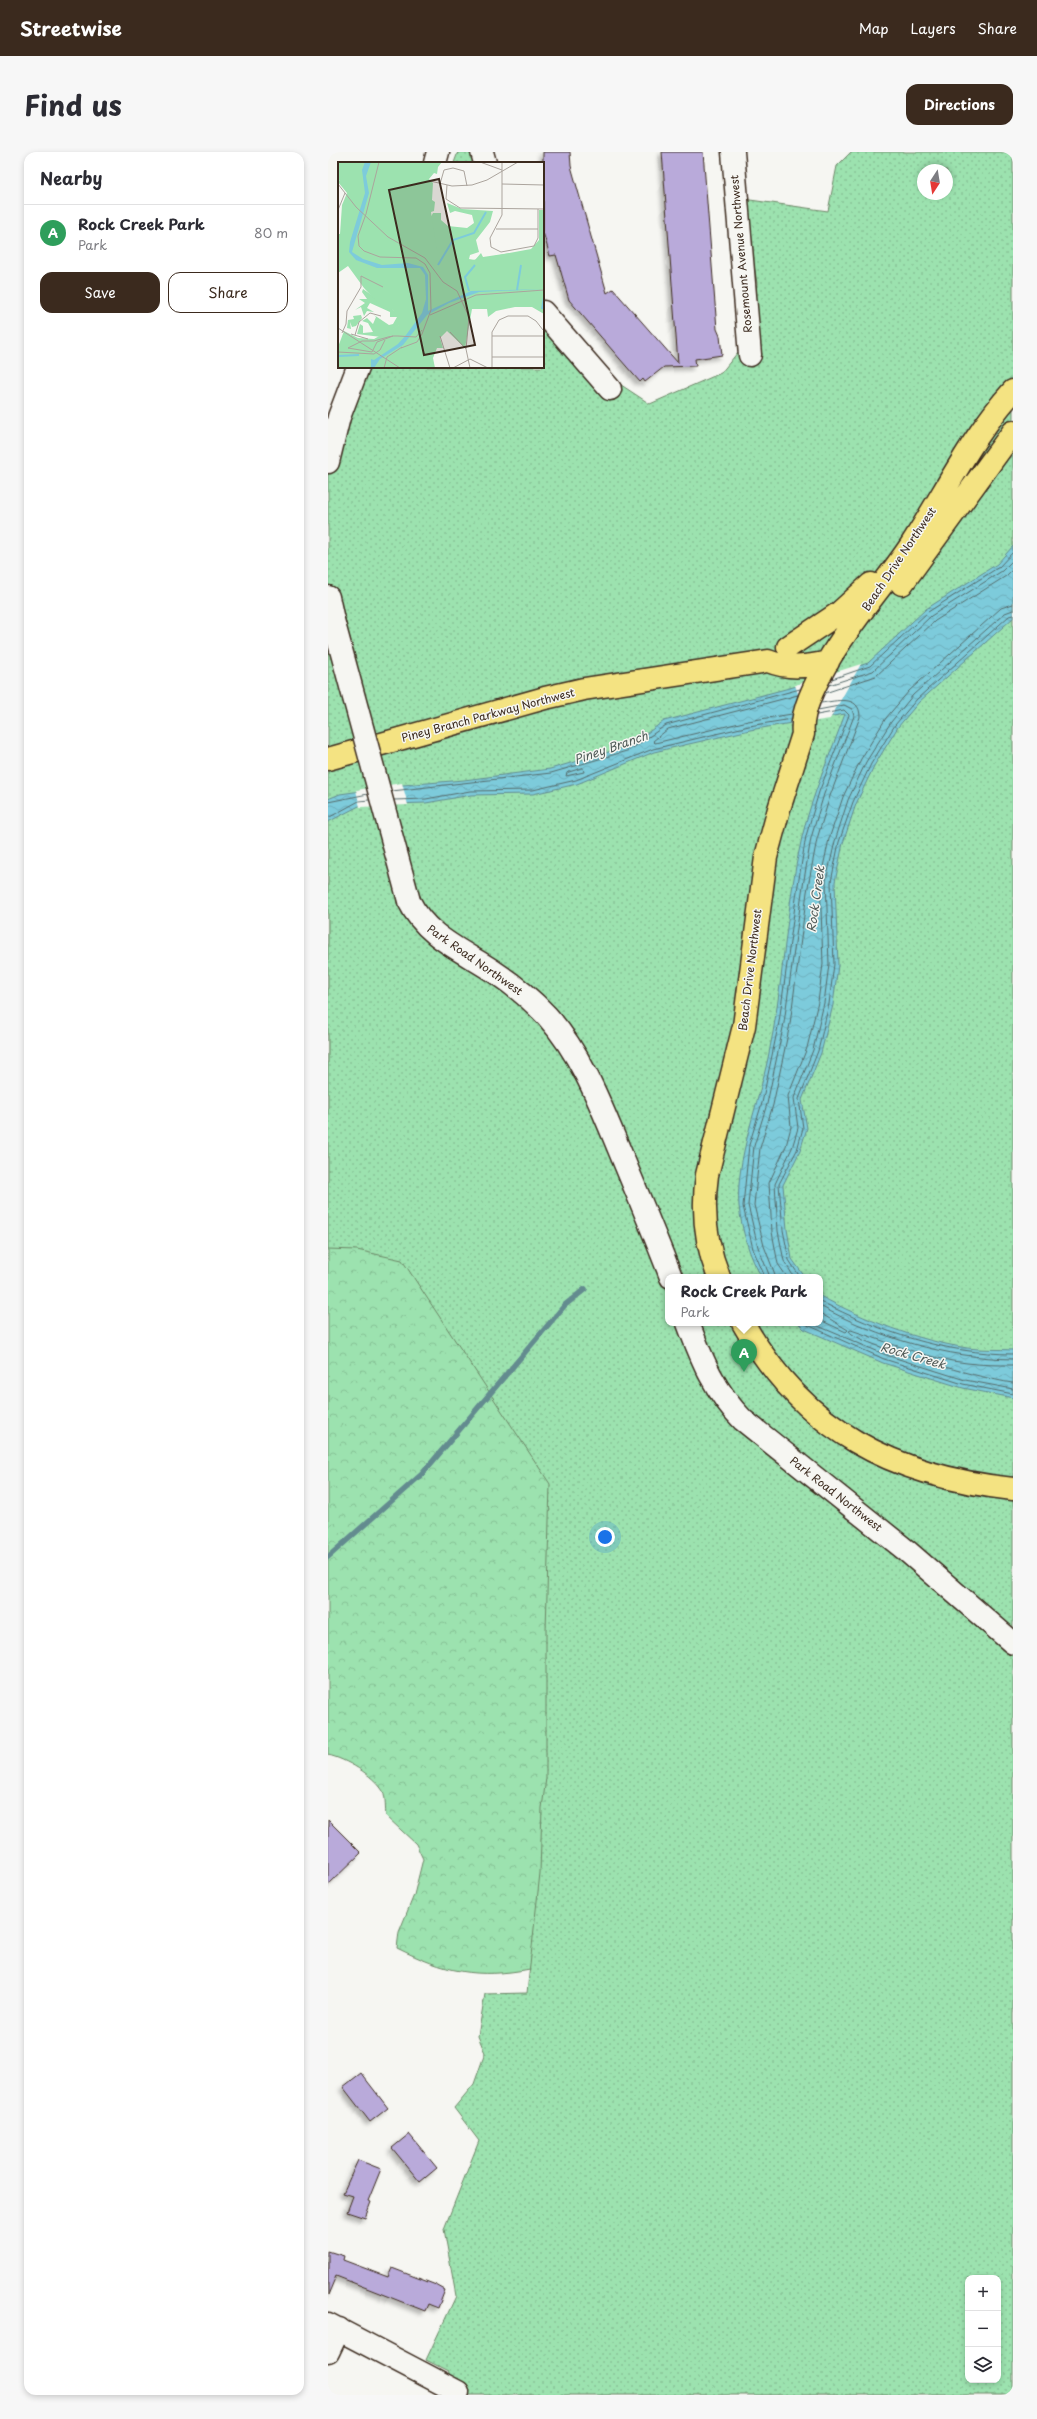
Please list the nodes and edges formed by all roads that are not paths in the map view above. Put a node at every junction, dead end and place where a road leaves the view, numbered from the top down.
1 (438, 152) edge
2 (482, 152) edge
3 (733, 152) edge
4 (435, 162) edge
5 (485, 162) edge
6 (544, 313) edge
7 (750, 355) dead end
8 (358, 368) edge
9 (610, 388) dead end
10 (1013, 391) edge
11 (1013, 432) edge
12 (1013, 446) edge
13 (328, 462) edge
14 (970, 493) junction
15 (920, 531) junction
16 (328, 597) edge
17 (788, 647) junction
18 (768, 661) junction
19 (833, 668) junction
20 (328, 760) edge
21 (670, 1274) edge
22 (718, 1274) edge
23 (689, 1326) edge
24 (745, 1326) edge
25 (1013, 1489) edge
26 (1013, 1643) edge
27 (333, 2326) edge
28 (328, 2352) edge
29 (458, 2392) dead end

1 - 4 street
2 - 5 street
3 - 7 street, Rosemount Avenue Northwest
6 - 9 street
8 - 13 street
10 - 15 main road, Beach Drive Northwest
11 - 14 main road, Beach Drive Northwest
12 - 14 main road
14 - 19 main road, Beach Drive Northwest
15 - 17 main road, Piney Branch Parkway Northwest
15 - 19 main road, Beach Drive Northwest
16 - 21 street, Park Road Northwest, bridge
17 - 18 main road, Piney Branch Parkway Northwest
17 - 19 main road
18 - 19 main road, Piney Branch Parkway Northwest
18 - 20 main road, Piney Branch Parkway Northwest
19 - 22 main road, Beach Drive Northwest
23 - 26 street, Park Road Northwest
24 - 25 main road
27 - 28 street
27 - 29 street

